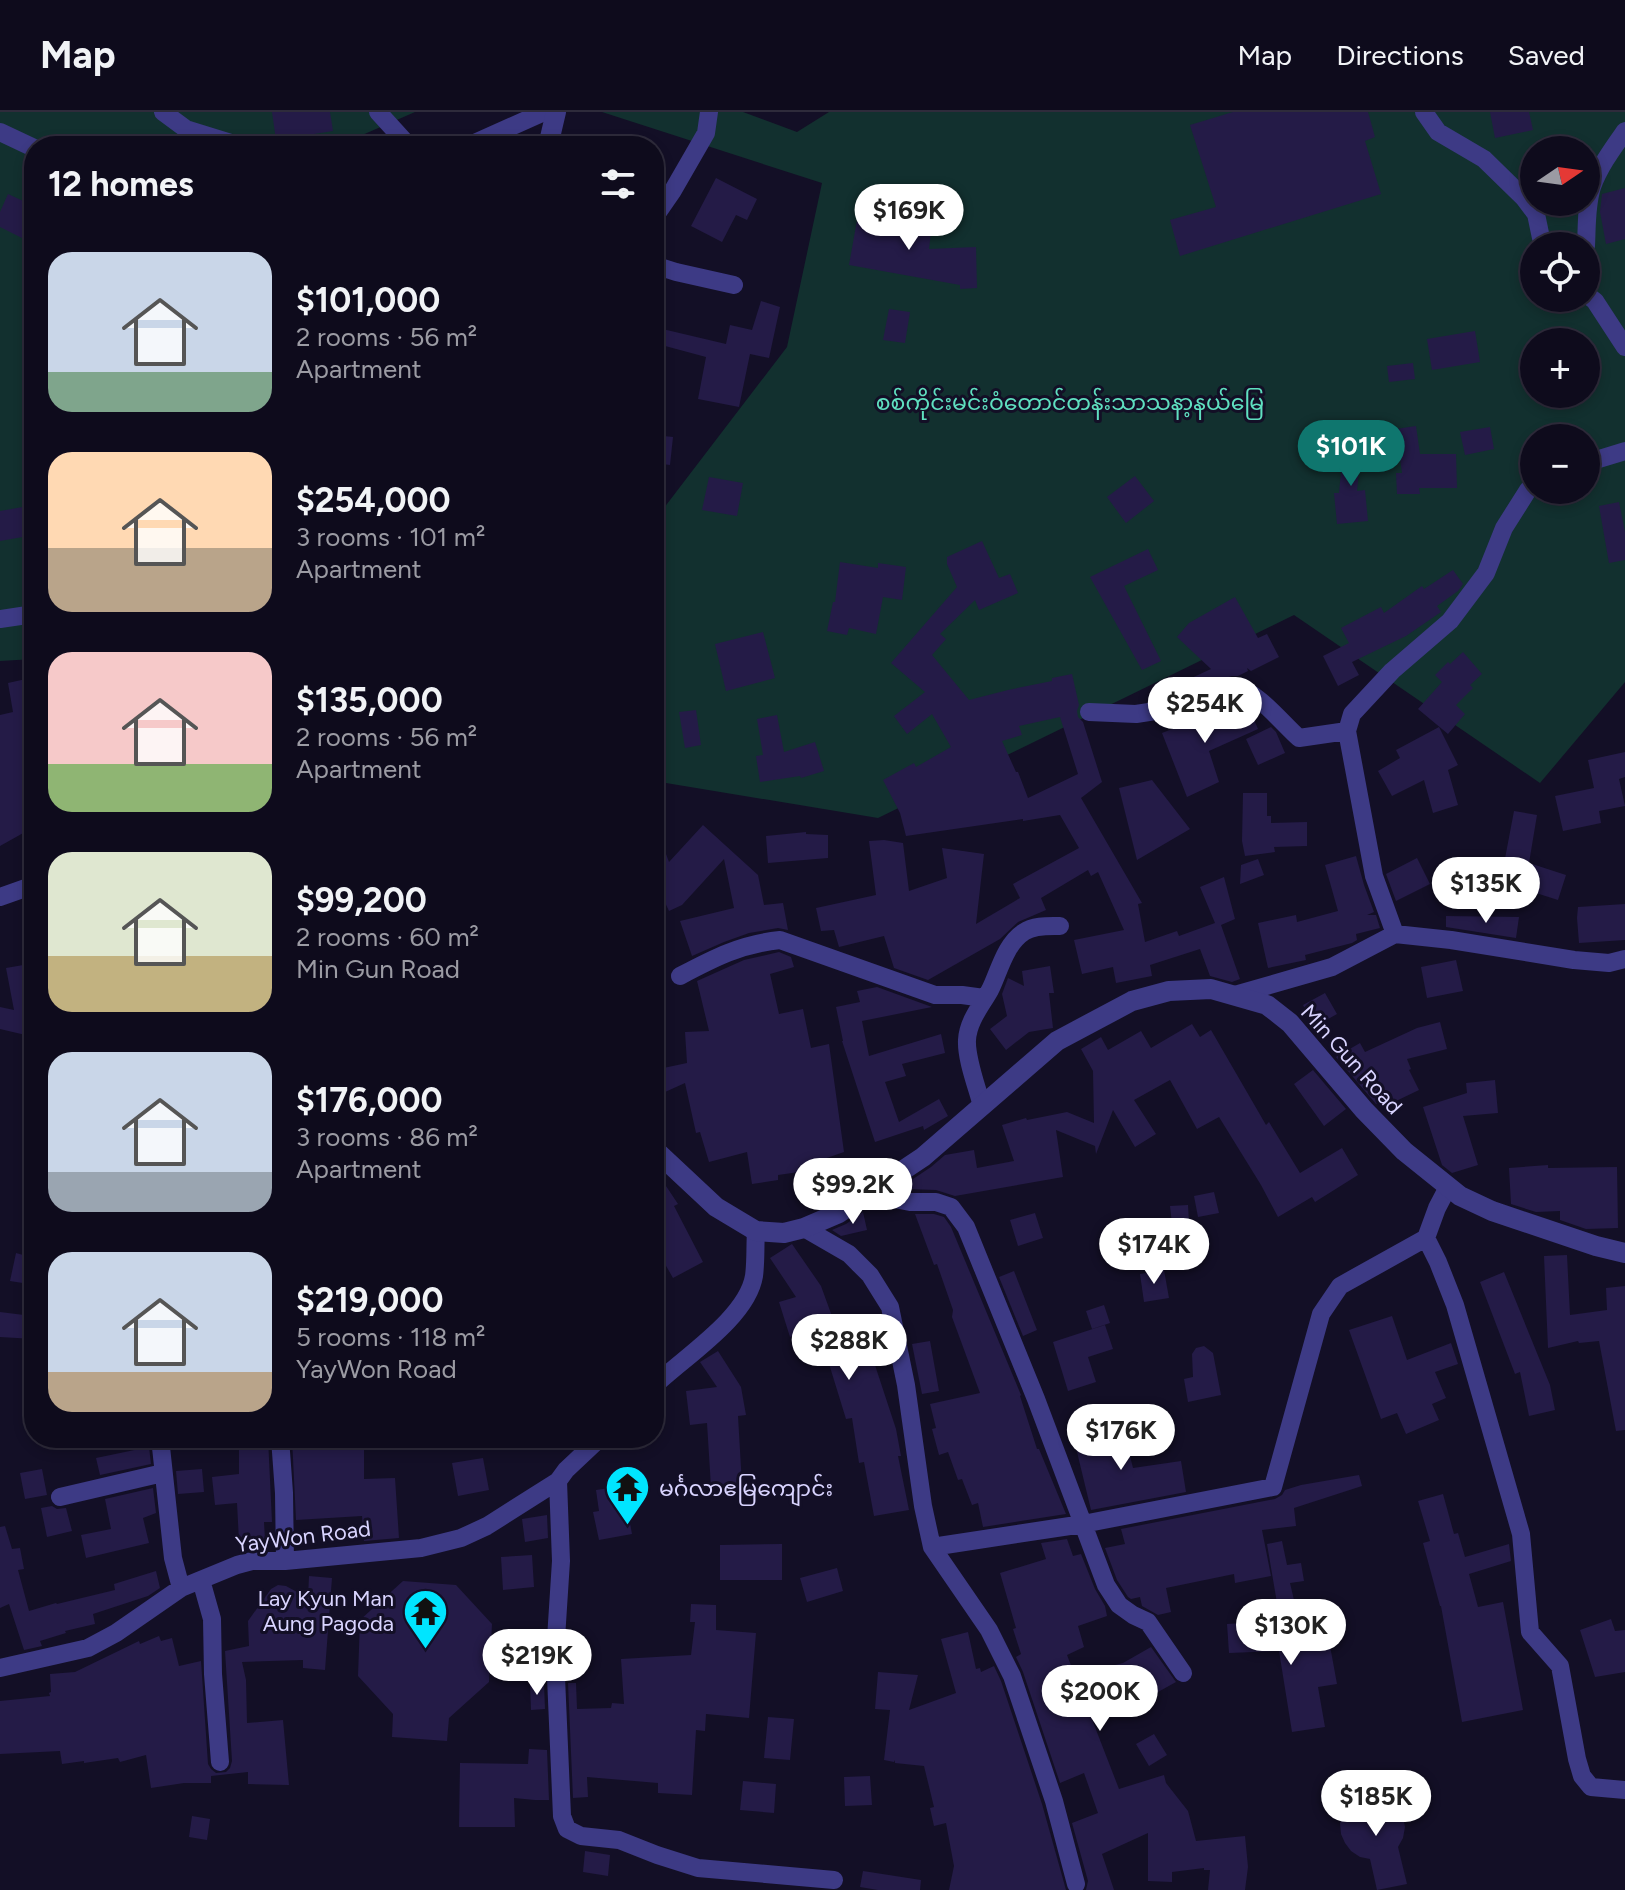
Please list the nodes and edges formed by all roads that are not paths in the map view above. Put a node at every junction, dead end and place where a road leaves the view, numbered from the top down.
1 (163, 112) edge
2 (378, 112) edge
3 (544, 112) edge
4 (556, 112) edge
5 (709, 112) edge
6 (1424, 112) edge
7 (1625, 131) edge
8 (0, 132) edge
9 (209, 136) edge
10 (400, 136) edge
11 (490, 136) edge
12 (550, 136) edge
13 (24, 143) edge
14 (664, 204) edge
15 (1540, 232) edge
16 (1586, 232) edge
17 (664, 268) edge
18 (734, 285) dead end
19 (1600, 309) edge
20 (1625, 347) edge
21 (1625, 451) edge
22 (1600, 459) edge
23 (1520, 503) edge
24 (24, 615) edge
25 (0, 619) edge
26 (1089, 712) dead end
27 (1347, 731) junction
28 (24, 889) edge
29 (0, 897) edge
30 (1060, 926) dead end
31 (1395, 934) junction
32 (1625, 959) edge
33 (680, 976) dead end
34 (1235, 995) junction
35 (984, 998) junction
36 (982, 1106) junction
37 (664, 1158) edge
38 (1448, 1187) junction
39 (869, 1194) junction
40 (804, 1228) junction
41 (756, 1231) junction
42 (1426, 1238) junction
43 (1625, 1253) edge
44 (664, 1377) edge
45 (161, 1448) edge
46 (281, 1448) edge
47 (589, 1448) edge
48 (163, 1473) junction
49 (558, 1481) junction
50 (60, 1497) dead end
51 (1083, 1524) junction
52 (932, 1547) junction
53 (285, 1561) junction
54 (201, 1580) junction
55 (181, 1588) junction
56 (0, 1668) edge
57 (1183, 1673) dead end
58 (220, 1762) dead end
59 (1625, 1790) edge
60 (834, 1880) dead end
61 (1076, 1884) dead end

1 - 9 street
2 - 10 street
3 - 11 street
4 - 12 street
5 - 14 street
6 - 15 street
7 - 16 street
8 - 13 street
17 - 18 street
19 - 20 street
21 - 22 street
23 - 27 street
24 - 25 street
26 - 27 street
27 - 31 street
28 - 29 street
30 - 35 street
31 - 32 street
31 - 34 street
33 - 35 street
34 - 36 street, Min Gun Road
34 - 38 street, Min Gun Road
35 - 36 street
36 - 39 street, Min Gun Road
37 - 41 street
38 - 42 street
38 - 43 street, Min Gun Road
39 - 40 street, Min Gun Road
39 - 51 street
40 - 41 street, Min Gun Road
40 - 52 street
41 - 44 street
42 - 51 street
42 - 59 street
45 - 48 street
46 - 53 street
47 - 49 street, YayWon Road
48 - 50 street
48 - 55 street
49 - 53 street, YayWon Road
49 - 60 street
51 - 52 street
51 - 57 street
52 - 61 street
53 - 54 street, YayWon Road
54 - 55 street, YayWon Road
54 - 58 street
55 - 56 street, YayWon Road

